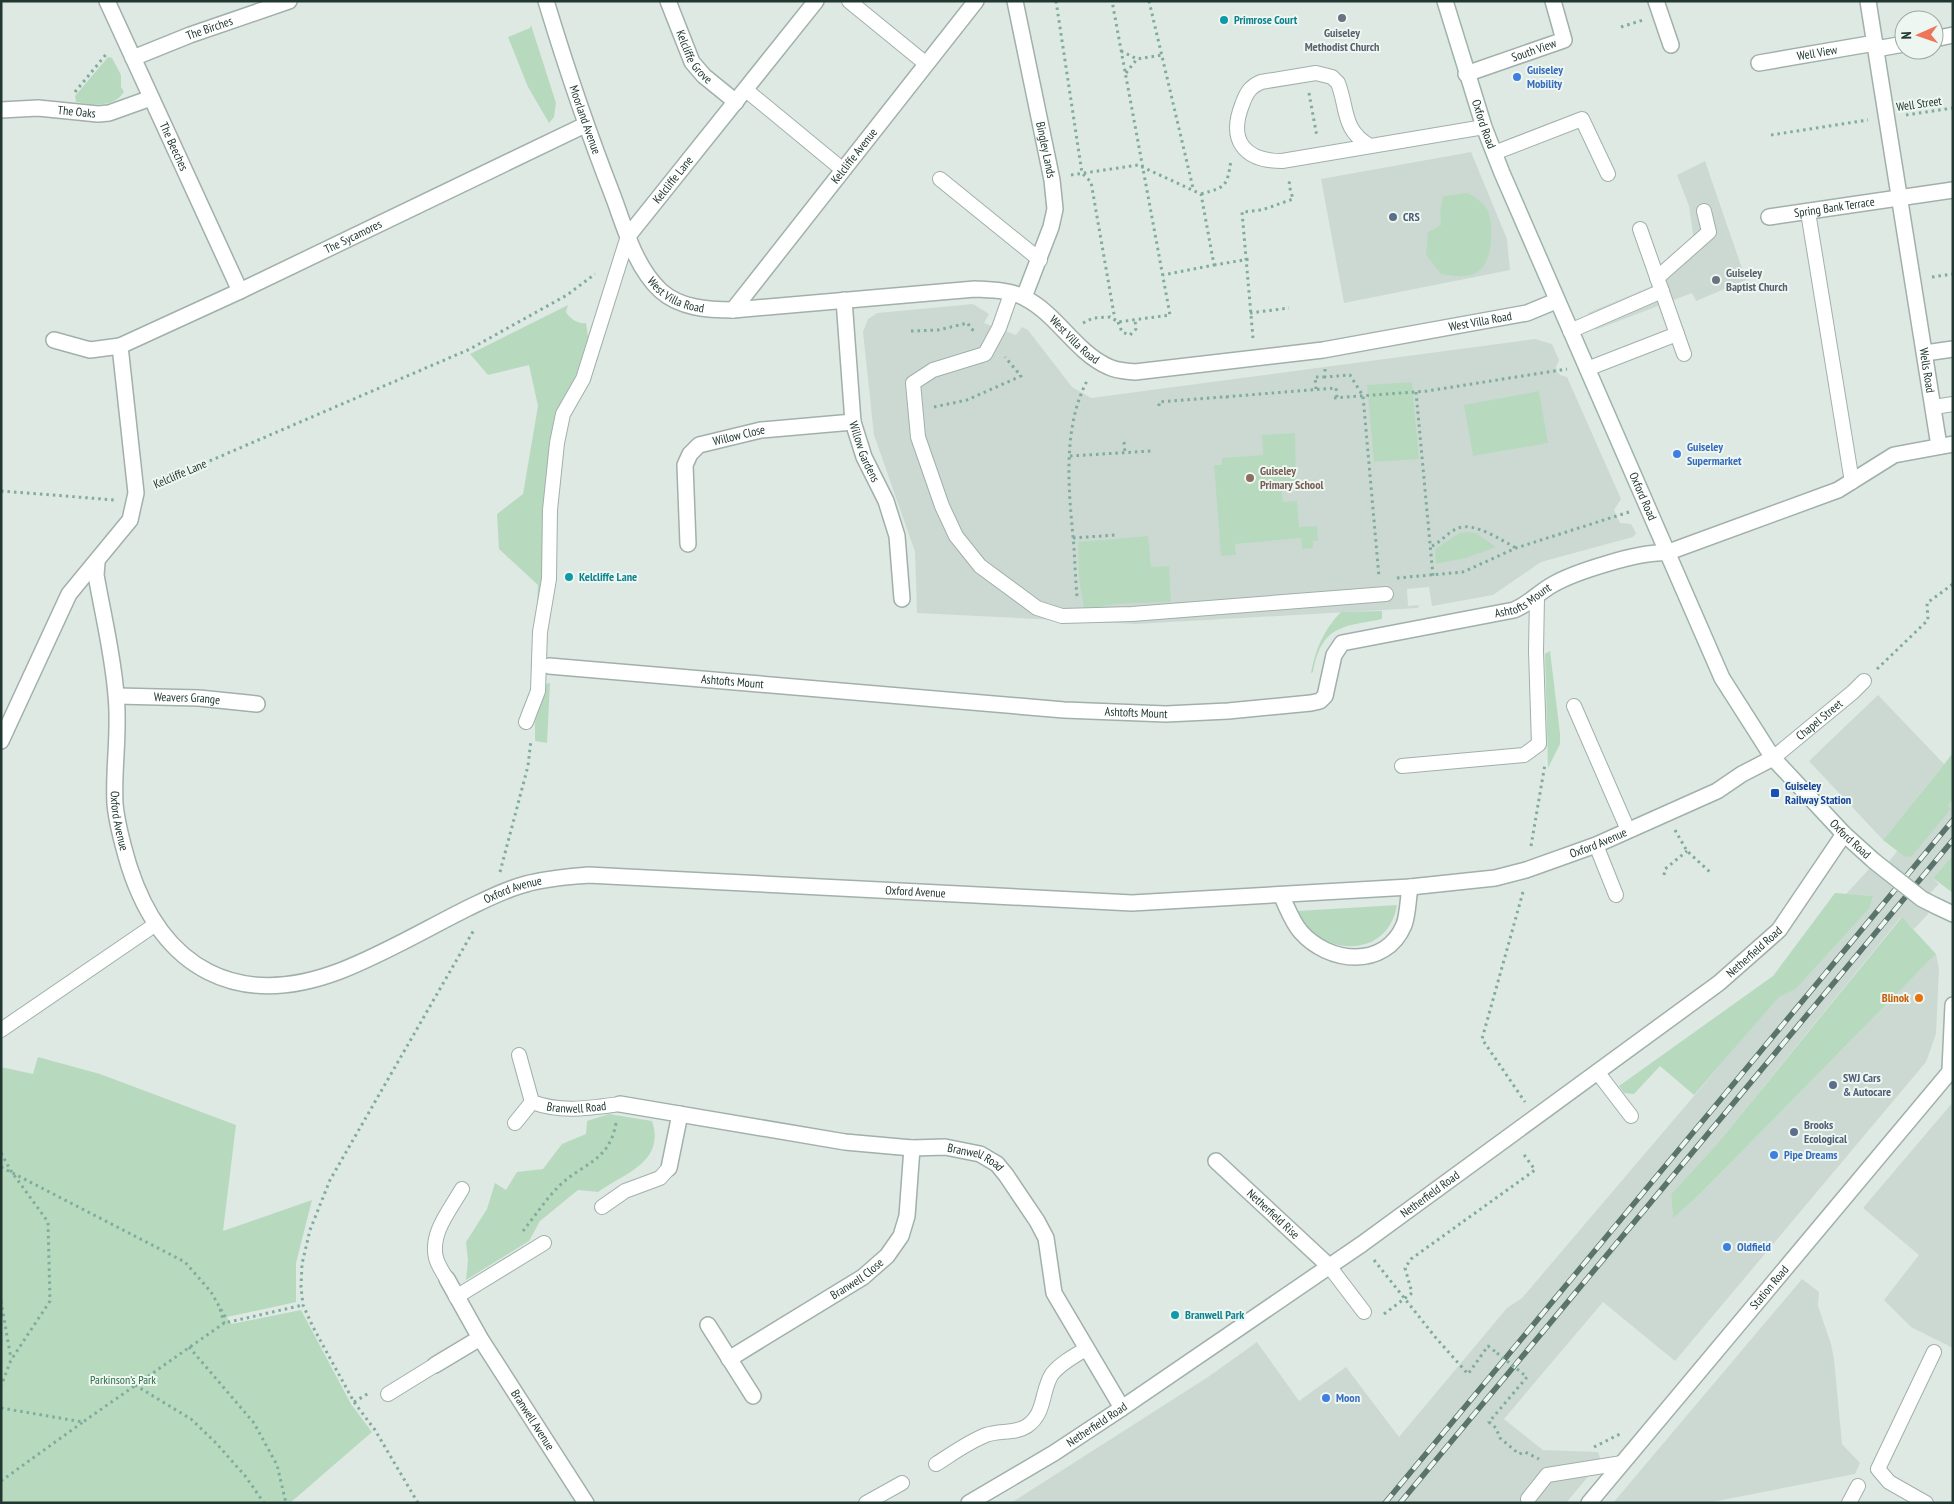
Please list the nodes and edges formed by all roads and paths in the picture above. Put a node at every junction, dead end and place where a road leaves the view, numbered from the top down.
1 (107, 1) edge
2 (288, 1) edge
3 (546, 1) edge
4 (668, 1) edge
5 (816, 1) edge
6 (849, 1) edge
7 (976, 1) edge
8 (1015, 1) edge
9 (1056, 1) edge
10 (1112, 1) edge
11 (1149, 1) edge
12 (1445, 1) edge
13 (1553, 1) edge
14 (1656, 1) edge
15 (1868, 1) edge
16 (1647, 19) dead end
17 (1621, 27) dead end
18 (122, 35) junction
19 (1671, 45) dead end
20 (1894, 45) edge
21 (1875, 46) junction
22 (1121, 50) junction
23 (1162, 54) junction
24 (133, 58) junction
25 (1137, 59) junction
26 (925, 63) junction
27 (1759, 63) dead end
28 (1125, 74) junction
29 (1466, 74) junction
30 (1306, 75) junction
31 (741, 96) junction
32 (151, 98) junction
33 (1953, 108) edge
34 (60, 109) junction
35 (1, 110) edge
36 (1888, 117) junction
37 (585, 125) junction
38 (1484, 127) junction
39 (1770, 135) dead end
40 (1370, 146) junction
41 (1245, 150) junction
42 (1494, 153) junction
43 (1321, 154) junction
44 (1293, 159) junction
45 (1143, 166) junction
46 (843, 170) junction
47 (1082, 173) junction
48 (1608, 174) dead end
49 (940, 179) dead end
50 (1052, 180) junction
51 (1194, 189) junction
52 (1953, 190) edge
53 (1201, 194) junction
54 (1901, 198) junction
55 (1704, 211) dead end
56 (1808, 212) junction
57 (1769, 217) dead end
58 (1640, 229) dead end
59 (628, 236) junction
60 (1248, 259) junction
61 (1040, 260) junction
62 (1214, 265) junction
63 (598, 272) dead end
64 (1163, 275) junction
65 (1660, 285) junction
66 (240, 291) junction
67 (1018, 295) junction
68 (844, 300) junction
69 (1556, 301) junction
70 (1289, 308) dead end
71 (733, 310) junction
72 (1250, 312) junction
73 (1135, 320) junction
74 (1117, 321) junction
75 (911, 331) dead end
76 (1570, 331) junction
77 (979, 334) dead end
78 (1069, 334) junction
79 (1677, 334) junction
80 (54, 340) dead end
81 (120, 346) junction
82 (1953, 349) edge
83 (1925, 352) junction
84 (1003, 354) dead end
85 (1684, 354) dead end
86 (1254, 359) junction
87 (1324, 367) dead end
88 (1586, 368) junction
89 (1325, 377) junction
90 (1316, 390) junction
91 (1416, 392) dead end
92 (1080, 393) dead end
93 (1227, 396) junction
94 (1363, 396) junction
95 (1228, 402) dead end
96 (1953, 404) edge
97 (1159, 406) dead end
98 (1934, 407) junction
99 (916, 410) junction
100 (852, 422) junction
101 (1124, 442) dead end
102 (1946, 445) edge
103 (1151, 451) dead end
104 (1125, 452) junction
105 (1070, 456) junction
106 (1852, 482) junction
107 (1, 491) edge
108 (136, 497) junction
109 (1617, 517) dead end
110 (1116, 535) dead end
111 (1073, 538) junction
112 (688, 544) dead end
113 (1432, 546) dead end
114 (1516, 548) junction
115 (1666, 553) junction
116 (97, 562) junction
117 (1433, 576) junction
118 (1379, 579) junction
119 (1370, 580) dead end
120 (1953, 584) edge
121 (1386, 594) dead end
122 (1537, 596) junction
123 (902, 598) dead end
124 (1080, 615) junction
125 (545, 666) junction
126 (1864, 681) joint
127 (116, 696) junction
128 (258, 704) dead end
129 (1574, 706) dead end
130 (526, 722) joint
131 (1, 741) edge
132 (1539, 744) junction
133 (1773, 758) junction
134 (1402, 766) dead end
135 (1628, 830) junction
136 (1844, 834) junction
137 (1596, 845) junction
138 (1526, 870) junction
139 (1712, 873) dead end
140 (1664, 874) dead end
141 (1410, 887) junction
142 (1281, 895) junction
143 (1616, 895) dead end
144 (493, 897) junction
145 (1953, 914) edge
146 (156, 924) junction
147 (1953, 1005) edge
148 (1, 1030) edge
149 (519, 1055) dead end
150 (1951, 1069) edge
151 (1598, 1073) junction
152 (532, 1102) junction
153 (620, 1104) junction
154 (680, 1114) junction
155 (1631, 1116) dead end
156 (1536, 1117) junction
157 (515, 1123) dead end
158 (1510, 1135) junction
159 (912, 1148) junction
160 (1, 1153) edge
161 (1216, 1161) dead end
162 (1, 1167) edge
163 (669, 1168) joint
164 (11, 1171) junction
165 (462, 1189) dead end
166 (602, 1207) dead end
167 (516, 1236) dead end
168 (544, 1243) dead end
169 (1362, 1244) junction
170 (1329, 1266) junction
171 (447, 1279) joint
172 (456, 1297) junction
173 (1404, 1299) junction
174 (1, 1301) edge
175 (303, 1305) junction
176 (1364, 1312) dead end
177 (1380, 1316) dead end
178 (226, 1322) junction
179 (3, 1325) edge
180 (708, 1325) dead end
181 (480, 1338) junction
182 (189, 1347) junction
183 (1086, 1349) junction
184 (1934, 1352) dead end
185 (729, 1359) junction
186 (11, 1360) junction
187 (435, 1365) joint
188 (135, 1385) junction
189 (1, 1386) edge
190 (388, 1394) dead end
191 (753, 1396) dead end
192 (1, 1408) edge
193 (1122, 1408) junction
194 (83, 1422) junction
195 (1646, 1435) junction
196 (1588, 1450) dead end
197 (1544, 1462) dead end
198 (1622, 1463) junction
199 (936, 1464) dead end
200 (1, 1481) edge
201 (902, 1483) dead end
202 (1858, 1486) dead end
203 (1528, 1498) dead end
204 (264, 1503) edge
205 (286, 1503) edge
206 (418, 1503) edge
207 (586, 1503) edge
208 (866, 1503) edge
209 (969, 1503) edge
210 (1589, 1503) edge
211 (1849, 1503) edge
212 (1926, 1503) edge

1 - 18 street, The Beeches
2 - 24 street, The Birches
3 - 37 street, Moorland Avenue
4 - 31 street, Kelcliffe Grove
5 - 31 street, Kelcliffe Lane
6 - 26 lane
7 - 26 street, Kelcliffe Avenue
8 - 50 street, Bingley Lands
9 - 47 path
10 - 22 path
11 - 23 path
12 - 29 street, Oxford Road
13 - 29 street, South View
14 - 19 street
15 - 21 street, Wells Road
16 - 17 path
18 - 24 street, The Beeches
18 - 34 path
20 - 21 street, Well View
21 - 27 street, Well View
21 - 36 street, Wells Road
22 - 25 path
22 - 28 path
23 - 25 path
23 - 51 path
24 - 32 street, The Beeches
25 - 28 path
26 - 46 street, Kelcliffe Avenue
28 - 45 path
29 - 38 street, Oxford Road
30 - 40 lane
30 - 41 lane
30 - 43 path
31 - 46 lane
31 - 59 street, Kelcliffe Lane
32 - 34 street, The Oaks
32 - 66 street, The Beeches
33 - 36 path, Well Street
34 - 35 street, The Oaks
36 - 39 path, Well Street
36 - 54 street, Wells Road
37 - 59 street, Moorland Avenue
37 - 66 street, The Sycamores
38 - 40 lane
38 - 42 street, Oxford Road
40 - 43 lane
41 - 44 lane
41 - 53 path
42 - 48 lane
42 - 69 street, Oxford Road
43 - 44 lane
44 - 60 path
45 - 47 path
45 - 51 path
45 - 64 path
46 - 71 street, Kelcliffe Avenue
47 - 50 path
47 - 74 path
49 - 61 lane
50 - 61 street, Bingley Lands
51 - 53 path
52 - 54 street, Spring Bank Terrace
53 - 62 path
54 - 56 street, Spring Bank Terrace
54 - 83 street, Wells Road
55 - 65 lane
56 - 57 street, Spring Bank Terrace
56 - 106 lane
58 - 65 lane
59 - 71 street, West Villa Road
59 - 125 lane
60 - 62 path
60 - 72 path
61 - 67 street, Bingley Lands
62 - 64 path
63 - 108 path, Kelcliffe Lane
64 - 73 path
65 - 76 lane
65 - 79 lane
66 - 81 street, The Sycamores
67 - 68 street, West Villa Road
67 - 78 street, West Villa Road
67 - 99 lane
68 - 71 street, West Villa Road
68 - 100 street, Willow Gardens
69 - 76 street, Oxford Road
69 - 86 street, West Villa Road
70 - 72 path
72 - 86 path
73 - 74 path
73 - 74 path
74 - 78 path
75 - 77 path
76 - 88 street, Oxford Road
78 - 86 street, West Villa Road
79 - 85 lane
79 - 88 lane
80 - 81 street, The Sycamores
81 - 108 street
82 - 83 street
83 - 98 street, Wells Road
84 - 99 path
87 - 89 path
88 - 94 path
88 - 115 street, Oxford Road
89 - 90 path
89 - 94 path
90 - 93 path
90 - 94 path
91 - 117 path
92 - 105 path
93 - 95 path
93 - 97 path
94 - 118 path
96 - 98 lane
98 - 102 street, Wells Road
99 - 124 lane
100 - 112 street, Willow Close
100 - 123 street, Willow Gardens
101 - 104 path
102 - 106 street, Wells Road
103 - 104 path
104 - 105 path
105 - 111 path
106 - 115 street, Wells Road
107 - 108 path
108 - 116 street
109 - 114 path
110 - 111 path
111 - 124 path
113 - 114 path
114 - 117 path
115 - 122 street, Ashtofts Mount
115 - 133 street, Oxford Road
116 - 127 street, Oxford Avenue
116 - 131 street
117 - 118 path
118 - 119 path
120 - 126 path
121 - 124 lane
122 - 125 street, Ashtofts Mount
122 - 132 lane
125 - 130 lane
126 - 133 lane, Chapel Street
127 - 128 street, Weavers Grange
127 - 146 street, Oxford Avenue
129 - 135 lane
130 - 144 path
132 - 134 lane
132 - 138 path
133 - 135 street, Oxford Avenue
133 - 136 street, Oxford Road
135 - 137 street, Oxford Avenue
136 - 145 street, Oxford Road, bridge
136 - 151 street, Netherfield Road
137 - 138 street, Oxford Avenue
137 - 143 lane
138 - 141 street, Oxford Avenue
138 - 156 path
139 - 140 path
141 - 142 street, Oxford Avenue
141 - 142 street
142 - 144 street, Oxford Avenue
144 - 146 street, Oxford Avenue
144 - 175 path
146 - 148 lane
147 - 150 street, Station Road
149 - 152 lane, Branwell Road
150 - 195 street, Station Road
151 - 155 lane
151 - 156 street, Netherfield Road
152 - 153 lane, Branwell Road
152 - 157 lane, Branwell Road
153 - 154 street, Branwell Road
153 - 167 path
154 - 159 street, Branwell Road
154 - 163 street
156 - 158 street, Netherfield Road
158 - 169 street, Netherfield Road
158 - 173 path
159 - 183 street, Branwell Road
159 - 185 street, Branwell Close
160 - 164 path
161 - 170 street, Netherfield Rise
162 - 164 path
163 - 166 lane
164 - 178 path
164 - 186 path
165 - 171 lane, Branwell Avenue
168 - 172 lane
169 - 170 street, Netherfield Road
169 - 173 path
170 - 176 lane
170 - 193 street, Netherfield Road
171 - 172 street, Branwell Avenue
172 - 181 street, Branwell Avenue
173 - 177 path
173 - 197 path, bridge
174 - 179 path
175 - 178 path
175 - 206 path
178 - 182 path
179 - 186 path
180 - 185 street
181 - 187 street
181 - 207 street, Branwell Avenue
182 - 188 path
182 - 205 path
183 - 193 street, Branwell Road
183 - 199 lane
184 - 212 lane
185 - 191 street
186 - 189 path
187 - 190 lane
188 - 194 path
188 - 204 path
192 - 194 path
193 - 209 street, Netherfield Road
194 - 200 path
195 - 196 path
195 - 198 street, Station Road
198 - 203 lane
198 - 210 street, Station Road
201 - 208 lane
202 - 211 lane

